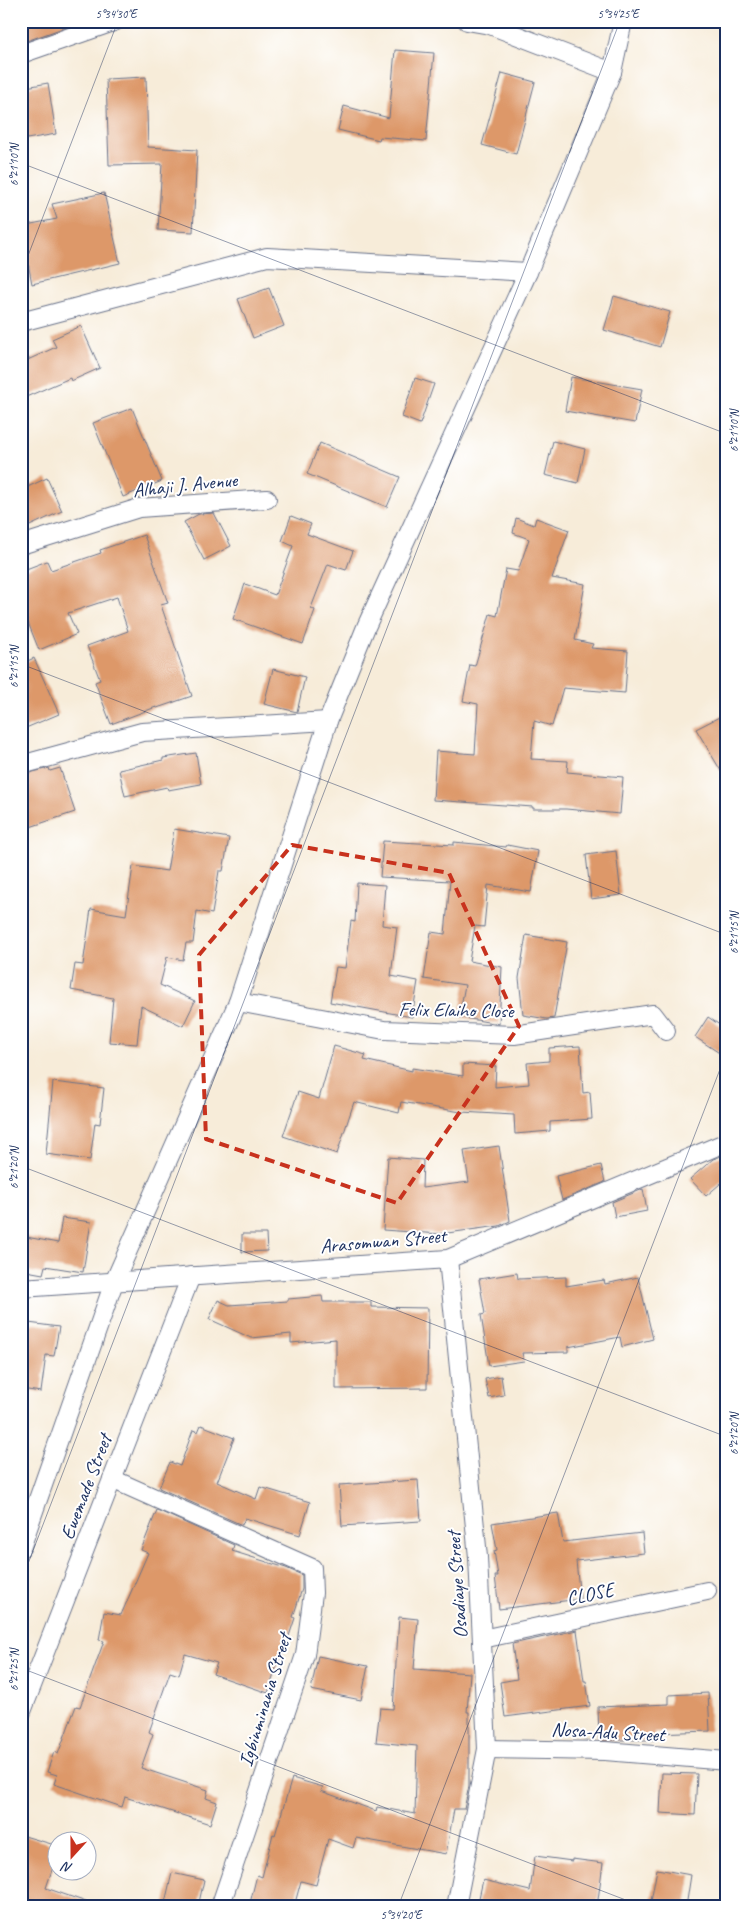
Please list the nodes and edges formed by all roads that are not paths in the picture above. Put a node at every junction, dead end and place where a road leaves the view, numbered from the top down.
1 (116, 21) edge
2 (467, 21) edge
3 (623, 21) edge
4 (21, 54) edge
5 (612, 72) junction
6 (528, 272) junction
7 (21, 322) edge
8 (267, 499) dead end
9 (21, 545) edge
10 (328, 721) junction
11 (21, 765) edge
12 (238, 1002) junction
13 (666, 1031) dead end
14 (727, 1142) edge
15 (448, 1259) junction
16 (191, 1276) junction
17 (114, 1282) junction
18 (21, 1288) edge
19 (112, 1479) junction
20 (21, 1548) edge
21 (707, 1591) dead end
22 (482, 1639) junction
23 (21, 1714) edge
24 (487, 1749) junction
25 (727, 1761) edge
26 (220, 1907) edge
27 (456, 1907) edge

1 - 4 street
2 - 5 street
3 - 5 street
5 - 6 street
6 - 7 street
6 - 10 street
8 - 9 street, Alhaji J. Avenue
10 - 11 street
10 - 12 street
12 - 13 street, Felix Elaiho Close
12 - 17 street
14 - 15 street, Arasomwan Street
15 - 16 street, Arasomwan Street
15 - 22 street, Osadiaye Street
16 - 17 street, Arasomwan Street
16 - 19 street, Ewemade Street
17 - 18 street, Arasomwan Street
17 - 20 street
19 - 23 street, Ewemade Street
19 - 26 street, Igbinminania Street
21 - 22 street, CLOSE
22 - 24 street, Osadiaye Street
24 - 25 street, Nosa-Adu Street
24 - 27 street, Osadiaye Street

